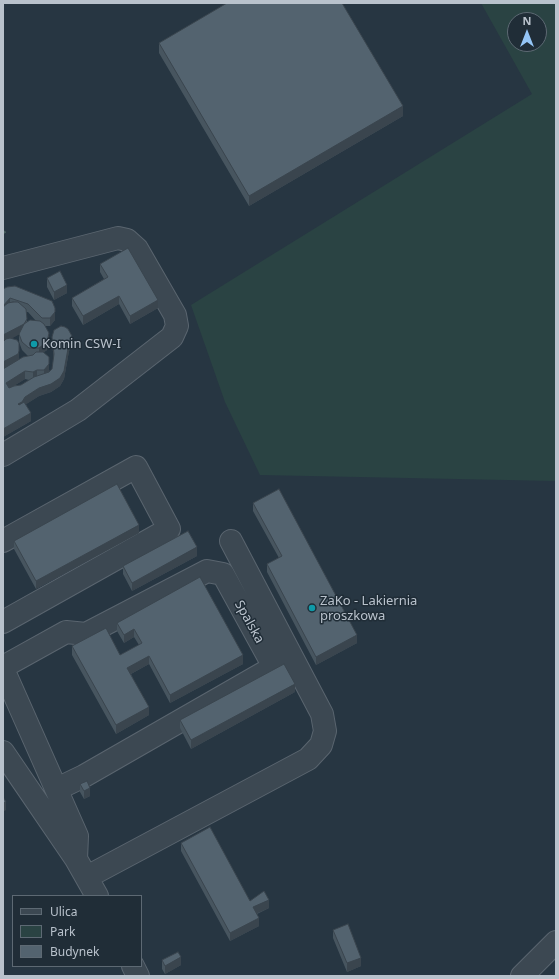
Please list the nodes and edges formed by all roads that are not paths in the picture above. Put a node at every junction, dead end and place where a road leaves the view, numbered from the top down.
1 (3, 268) edge
2 (3, 455) edge
3 (3, 541) edge
4 (231, 541) dead end
5 (3, 622) edge
6 (3, 668) edge
7 (3, 752) edge
8 (57, 789) junction
9 (76, 859) junction
10 (87, 877) junction
11 (96, 895) edge
12 (556, 942) edge
13 (134, 967) edge
14 (138, 976) edge
15 (522, 976) edge

1 - 2 lane
3 - 5 lane
4 - 10 lane, Spalska
6 - 8 lane, Spalska
6 - 8 lane, Spalska
7 - 9 lane
8 - 9 lane, Spalska
9 - 10 lane
10 - 11 lane
12 - 15 lane
13 - 14 lane

